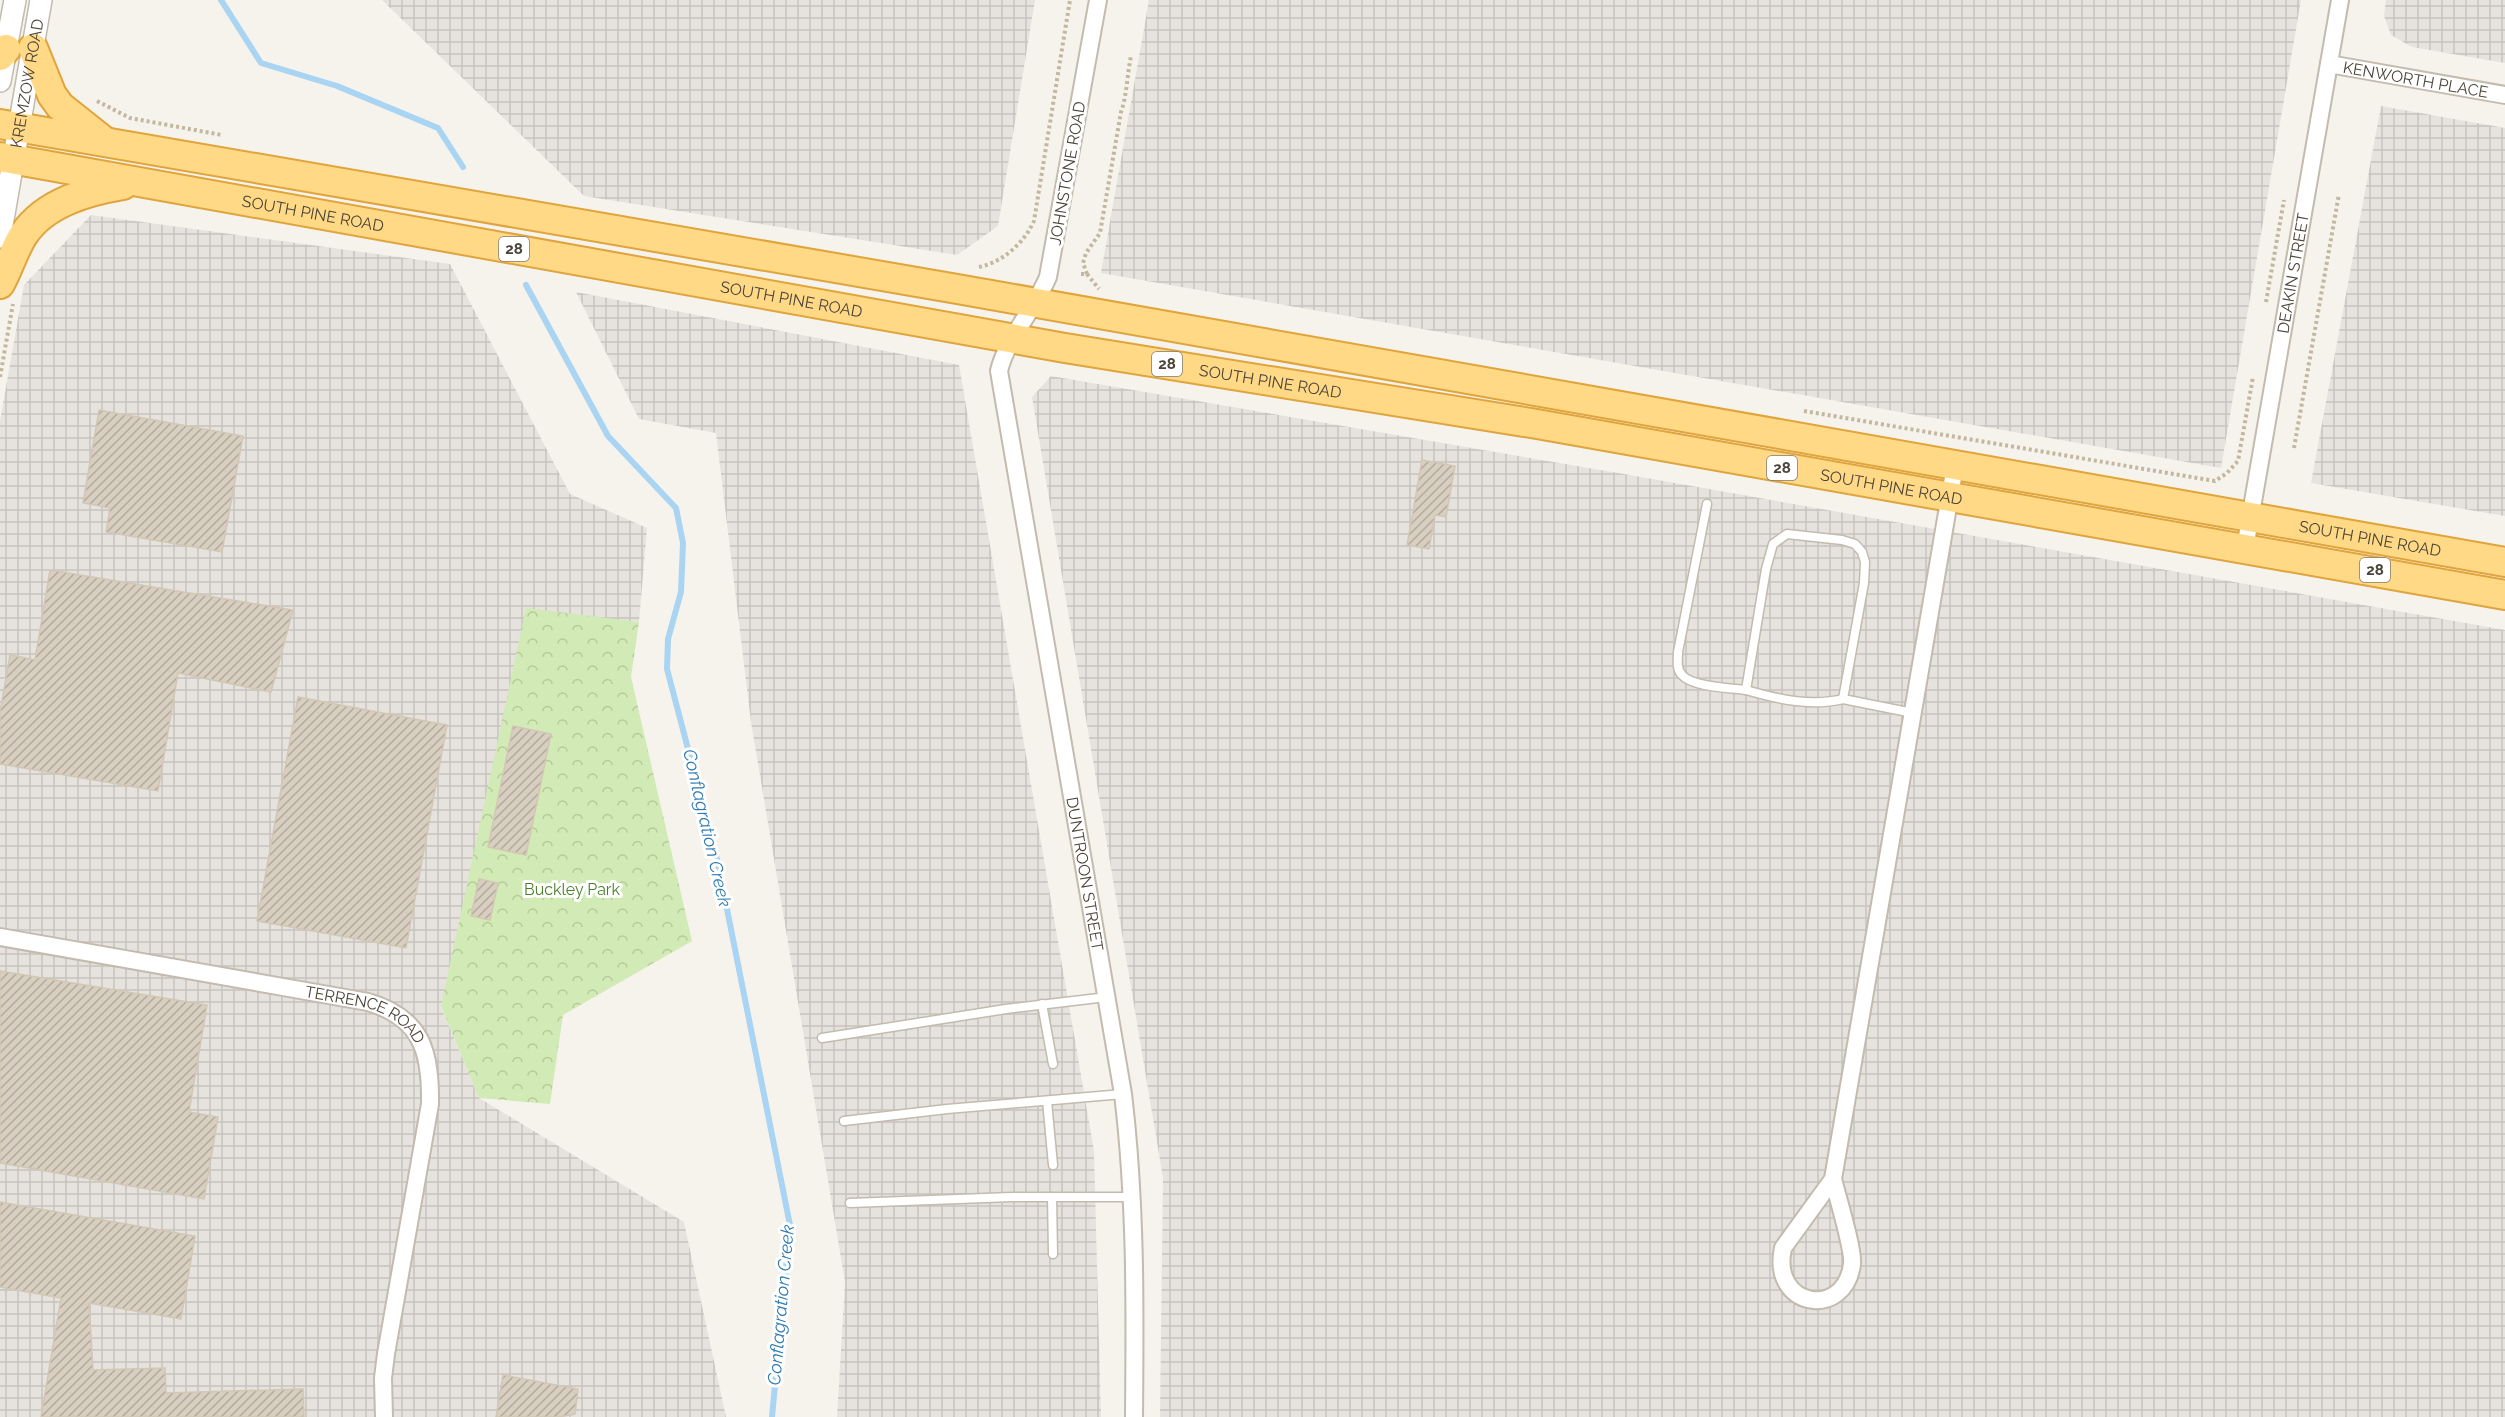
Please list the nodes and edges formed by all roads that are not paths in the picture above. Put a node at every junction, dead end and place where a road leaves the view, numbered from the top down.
1 (15, 0) edge
2 (41, 0) edge
3 (1098, 0) edge
4 (2340, 0) edge
5 (13, 51) edge
6 (2328, 64) junction
7 (0, 81) edge
8 (2505, 95) edge
9 (10, 126) edge
10 (104, 142) junction
11 (7, 158) edge
12 (137, 182) junction
13 (0, 237) edge
14 (7, 290) edge
15 (1035, 303) junction
16 (1015, 338) junction
17 (1955, 466) junction
18 (1950, 497) junction
19 (1707, 504) dead end
20 (2250, 517) junction
21 (2245, 548) junction
22 (2505, 562) edge
23 (2505, 595) edge
24 (1746, 690) junction
25 (1843, 699) junction
26 (1913, 713) junction
27 (0, 937) edge
28 (1107, 997) junction
29 (1042, 1004) junction
30 (822, 1038) dead end
31 (1053, 1064) dead end
32 (1123, 1094) junction
33 (1047, 1101) junction
34 (844, 1121) dead end
35 (1053, 1165) dead end
36 (1833, 1179) junction
37 (1052, 1197) junction
38 (1132, 1197) junction
39 (850, 1203) dead end
40 (1053, 1254) dead end
41 (384, 1417) edge
42 (1134, 1417) edge

1 - 5 street, KREMZOW ROAD
2 - 5 street, KREMZOW ROAD
3 - 15 street, JOHNSTONE ROAD
4 - 6 street, DEAKIN STREET
5 - 7 street, KREMZOW ROAD
5 - 9 street, KREMZOW ROAD
5 - 10 highway
6 - 8 street, KENWORTH PLACE
6 - 20 street, DEAKIN STREET
9 - 10 highway, SOUTH PINE ROAD / 28
9 - 11 street, KREMZOW ROAD
10 - 15 highway, SOUTH PINE ROAD / 28
11 - 12 highway, SOUTH PINE ROAD / 28
11 - 13 street, KREMZOW ROAD
12 - 14 highway
12 - 16 highway, SOUTH PINE ROAD / 28
15 - 16 street, JOHNSTONE ROAD
15 - 17 highway, SOUTH PINE ROAD / 28
16 - 18 highway, SOUTH PINE ROAD / 28
16 - 28 street, DUNTROON STREET
17 - 18 street
17 - 20 highway, SOUTH PINE ROAD / 28
18 - 21 highway, SOUTH PINE ROAD / 28
18 - 26 street
19 - 24 lane
20 - 21 street, DEAKIN STREET
20 - 22 highway, SOUTH PINE ROAD / 28
21 - 23 highway, SOUTH PINE ROAD / 28
24 - 25 lane
24 - 25 lane
25 - 26 lane
26 - 36 street
27 - 41 street, TERRENCE ROAD
28 - 29 lane
28 - 32 street, DUNTROON STREET
29 - 30 lane
29 - 31 lane
32 - 33 lane
32 - 38 street, DUNTROON STREET
33 - 34 lane
33 - 35 lane
36 - 36 street
37 - 38 lane
37 - 39 lane
37 - 40 lane
38 - 42 street, DUNTROON STREET

